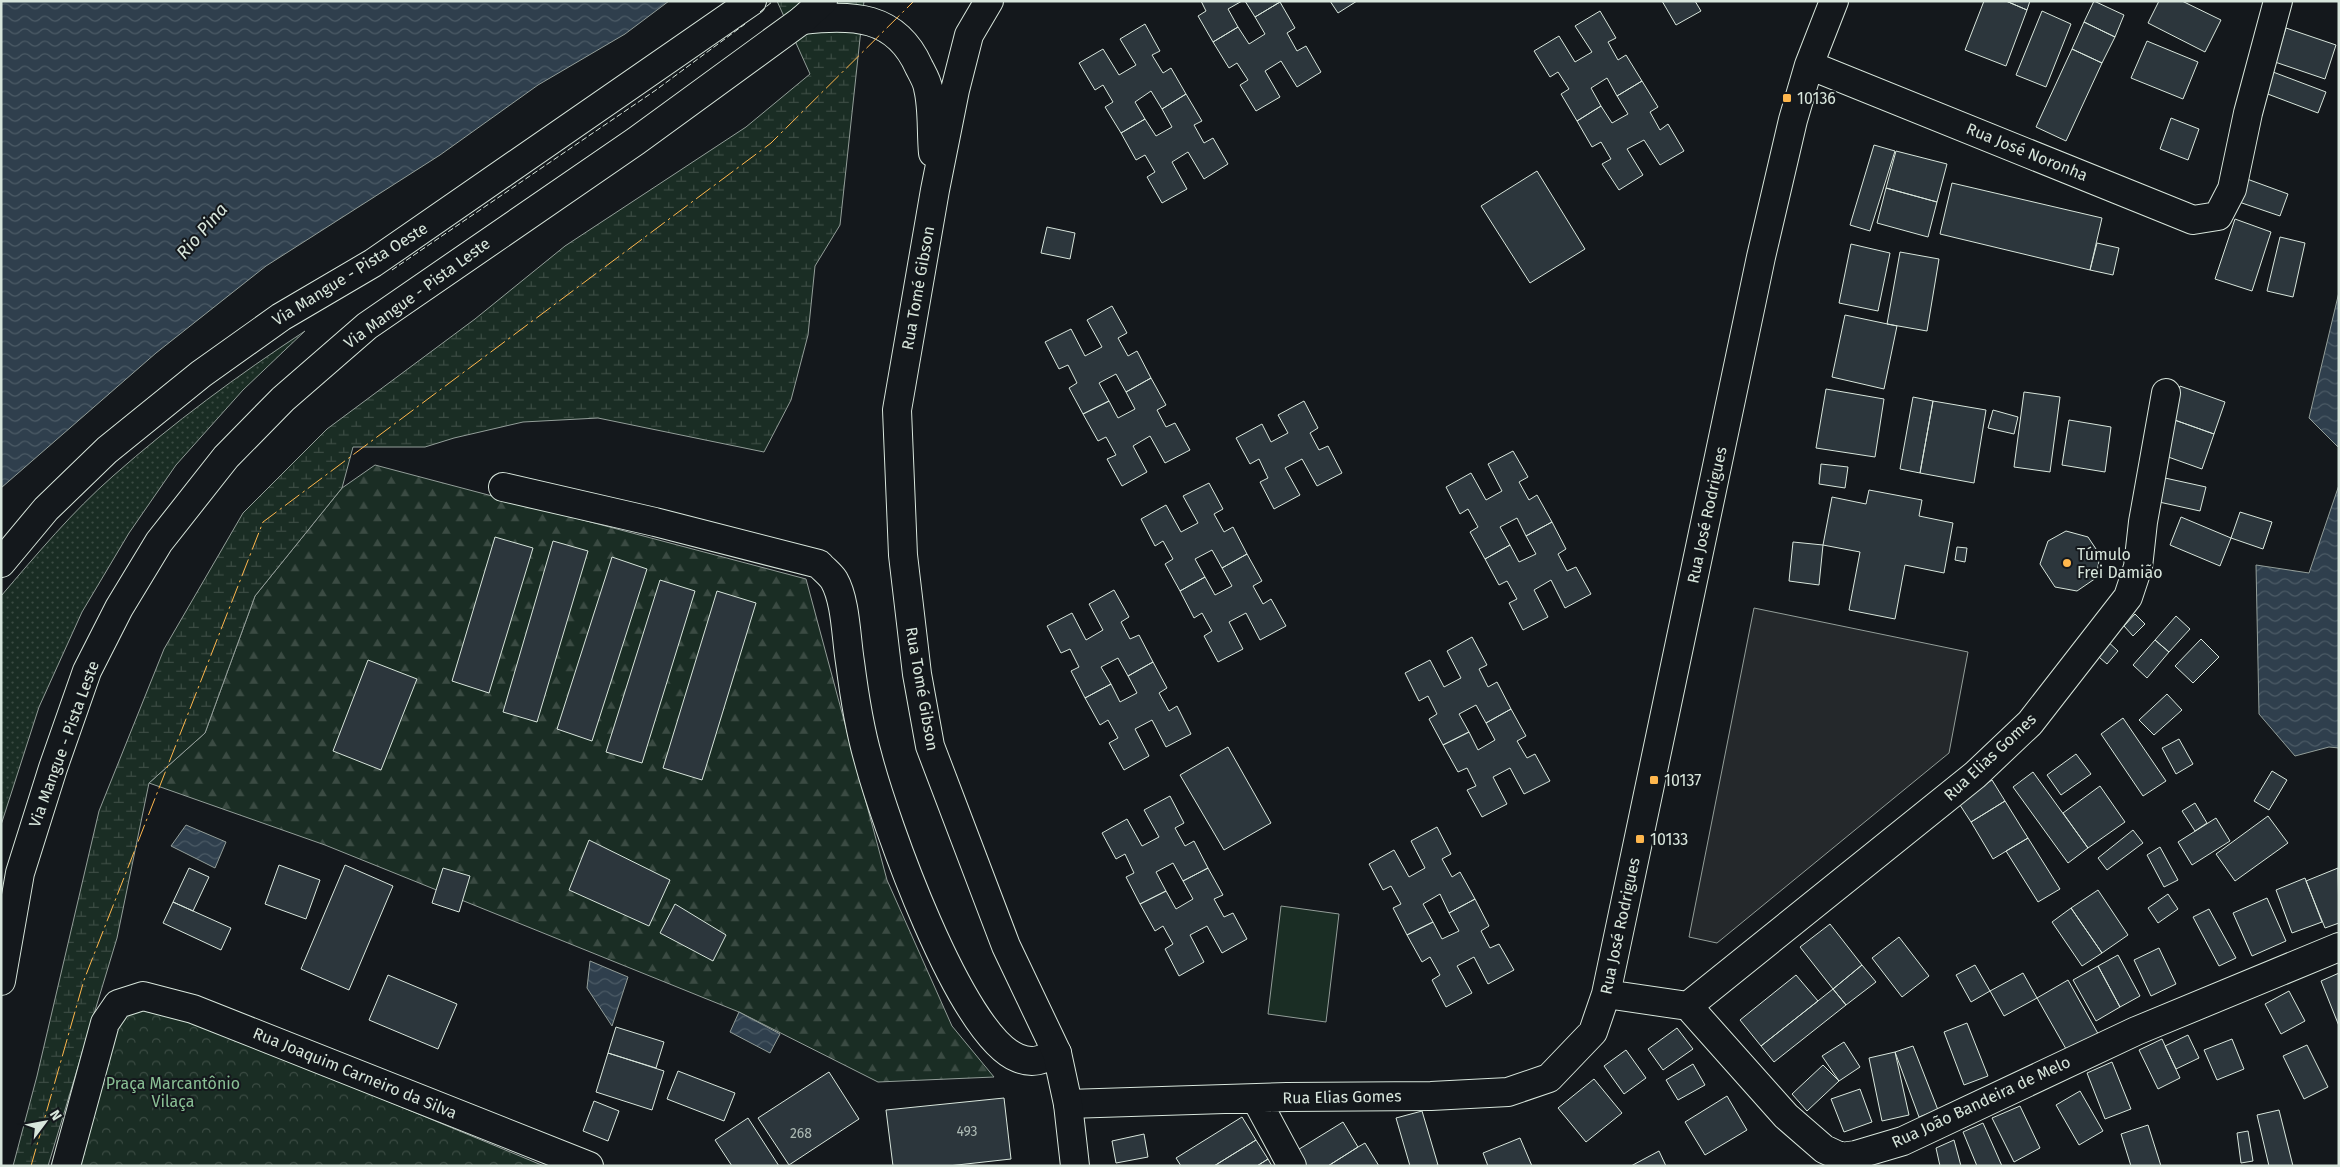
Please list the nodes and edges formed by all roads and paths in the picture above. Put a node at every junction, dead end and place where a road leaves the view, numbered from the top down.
1 (823, 1) edge
2 (989, 1) edge
3 (1834, 1) edge
4 (2278, 1) edge
5 (743, 9) edge
6 (802, 20) junction
7 (1809, 65) junction
8 (935, 190) junction
9 (2166, 393) dead end
10 (503, 487) dead end
11 (1, 563) edge
12 (2339, 947) edge
13 (1, 981) edge
14 (1606, 994) junction
15 (1688, 1006) junction
16 (1593, 1032) joint
17 (1057, 1053) junction
18 (1256, 1099) junction
19 (1068, 1104) junction
20 (66, 1166) edge
21 (588, 1166) edge
22 (1075, 1166) edge
23 (1292, 1166) edge

1 - 6 street, Via Mangue - Pista Leste
2 - 8 street, Rua Tomé Gibson
3 - 7 street, Rua José Rodrigues
4 - 7 street, Rua José Noronha
5 - 11 street, Via Mangue - Pista Oeste
6 - 8 street, Rua Tomé Gibson
6 - 13 street, Via Mangue - Pista Leste
7 - 14 street, Rua José Rodrigues
8 - 17 street, Rua Tomé Gibson
9 - 15 street, Rua Elias Gomes
10 - 17 street
12 - 15 street, Rua João Bandeira de Melo
14 - 15 street
14 - 16 street, Rua José Rodrigues
16 - 18 street, Rua Elias Gomes
17 - 19 street, Rua Tomé Gibson
18 - 19 street, Rua Elias Gomes
18 - 23 street
19 - 22 street, Rua Tomé Gibson
20 - 21 street, Rua Joaquim Carneiro da Silva

